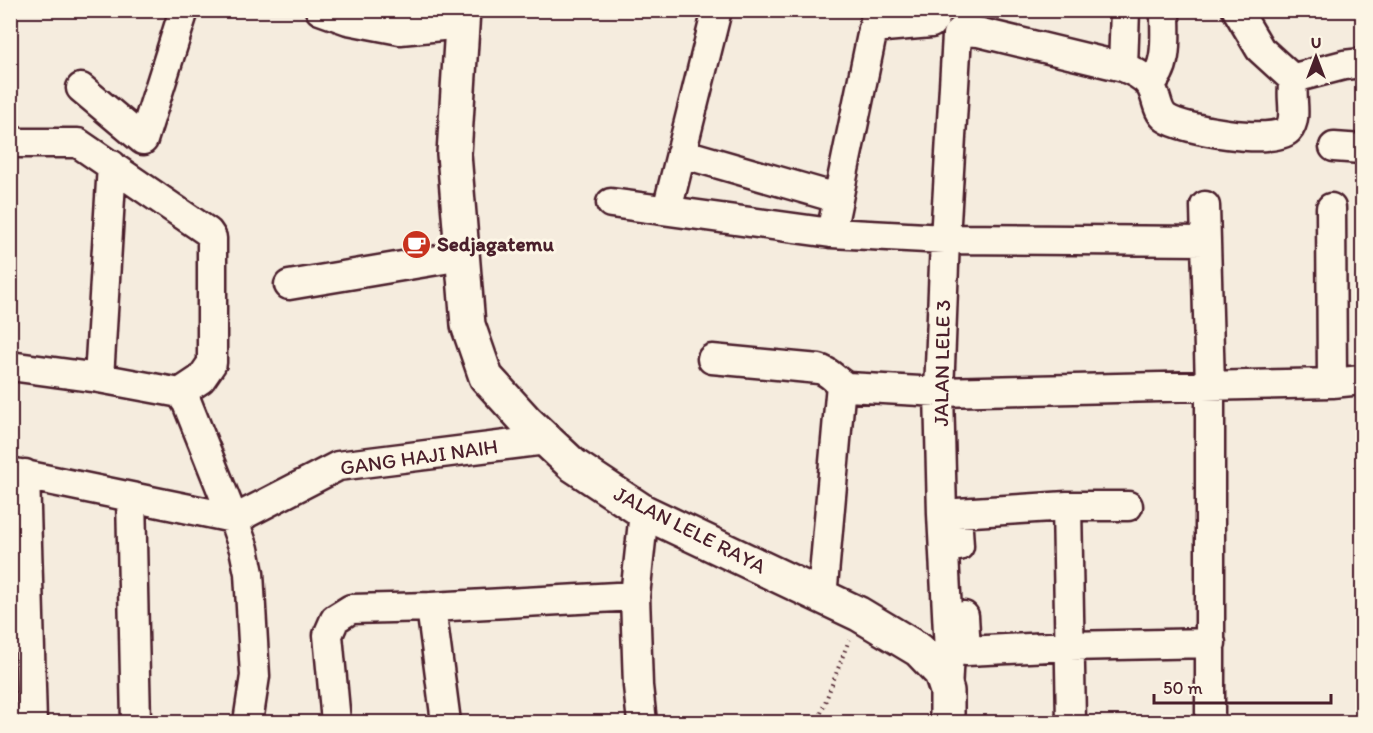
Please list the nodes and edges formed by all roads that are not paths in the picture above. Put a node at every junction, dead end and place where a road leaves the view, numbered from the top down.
1 (184, 10) edge
2 (320, 10) edge
3 (717, 10) edge
4 (936, 10) edge
5 (1125, 10) edge
6 (1237, 10) edge
7 (1165, 13) dead end
8 (463, 17) edge
9 (875, 19) edge
10 (1362, 63) edge
11 (1124, 67) junction
12 (1294, 80) junction
13 (1150, 84) junction
14 (81, 88) dead end
15 (10, 140) edge
16 (1334, 147) dead end
17 (1362, 149) edge
18 (681, 153) junction
19 (112, 165) junction
20 (837, 198) junction
21 (611, 203) dead end
22 (1205, 206) dead end
23 (1331, 208) dead end
24 (667, 210) junction
25 (831, 233) junction
26 (945, 239) junction
27 (1206, 241) junction
28 (462, 256) junction
29 (289, 285) dead end
30 (712, 359) dead end
31 (10, 366) edge
32 (99, 378) junction
33 (1362, 380) edge
34 (1332, 383) junction
35 (841, 384) junction
36 (1210, 386) junction
37 (939, 392) junction
38 (180, 393) junction
39 (546, 440) junction
40 (18, 473) edge
41 (131, 497) junction
42 (1067, 506) junction
43 (1128, 506) dead end
44 (644, 512) junction
45 (234, 521) junction
46 (635, 596) junction
47 (822, 597) junction
48 (431, 607) junction
49 (1211, 644) junction
50 (1069, 646) junction
51 (255, 676) junction
52 (947, 707) edge
53 (32, 723) edge
54 (136, 723) edge
55 (248, 723) edge
56 (268, 723) edge
57 (336, 723) edge
58 (446, 723) edge
59 (642, 723) edge
60 (1071, 723) edge
61 (1210, 723) edge

1 - 14 street
2 - 8 street
3 - 18 street
4 - 9 street
5 - 11 street
6 - 12 street
7 - 13 street
8 - 28 street, JALAN LELE RAYA
9 - 20 street
10 - 12 street
11 - 13 street
11 - 26 street, JALAN LELE 3
12 - 13 street
15 - 19 street
16 - 17 street
18 - 20 street
18 - 24 street
19 - 32 street
19 - 38 street
20 - 25 street
21 - 24 street
22 - 27 street
23 - 34 street
24 - 25 street
25 - 26 street
26 - 27 street
26 - 37 street, JALAN LELE 3
27 - 36 street
28 - 29 street
28 - 39 street, JALAN LELE RAYA
30 - 35 street
31 - 32 street
32 - 38 street
33 - 34 street
34 - 36 street
35 - 37 street
35 - 47 street
36 - 37 street
36 - 49 street
37 - 52 street, JALAN LELE 3
38 - 45 street
39 - 44 street, JALAN LELE RAYA
39 - 45 street, GANG HAJI NAIH
40 - 41 street
40 - 53 street
41 - 45 street
41 - 54 street
42 - 43 street
42 - 50 street
42 - 50 street
44 - 46 street
44 - 47 street, JALAN LELE RAYA
45 - 51 street
46 - 48 street
46 - 59 street
47 - 52 street, JALAN LELE RAYA
48 - 57 street
48 - 58 street
49 - 50 street
49 - 61 street
50 - 60 street
51 - 55 street
51 - 56 street

